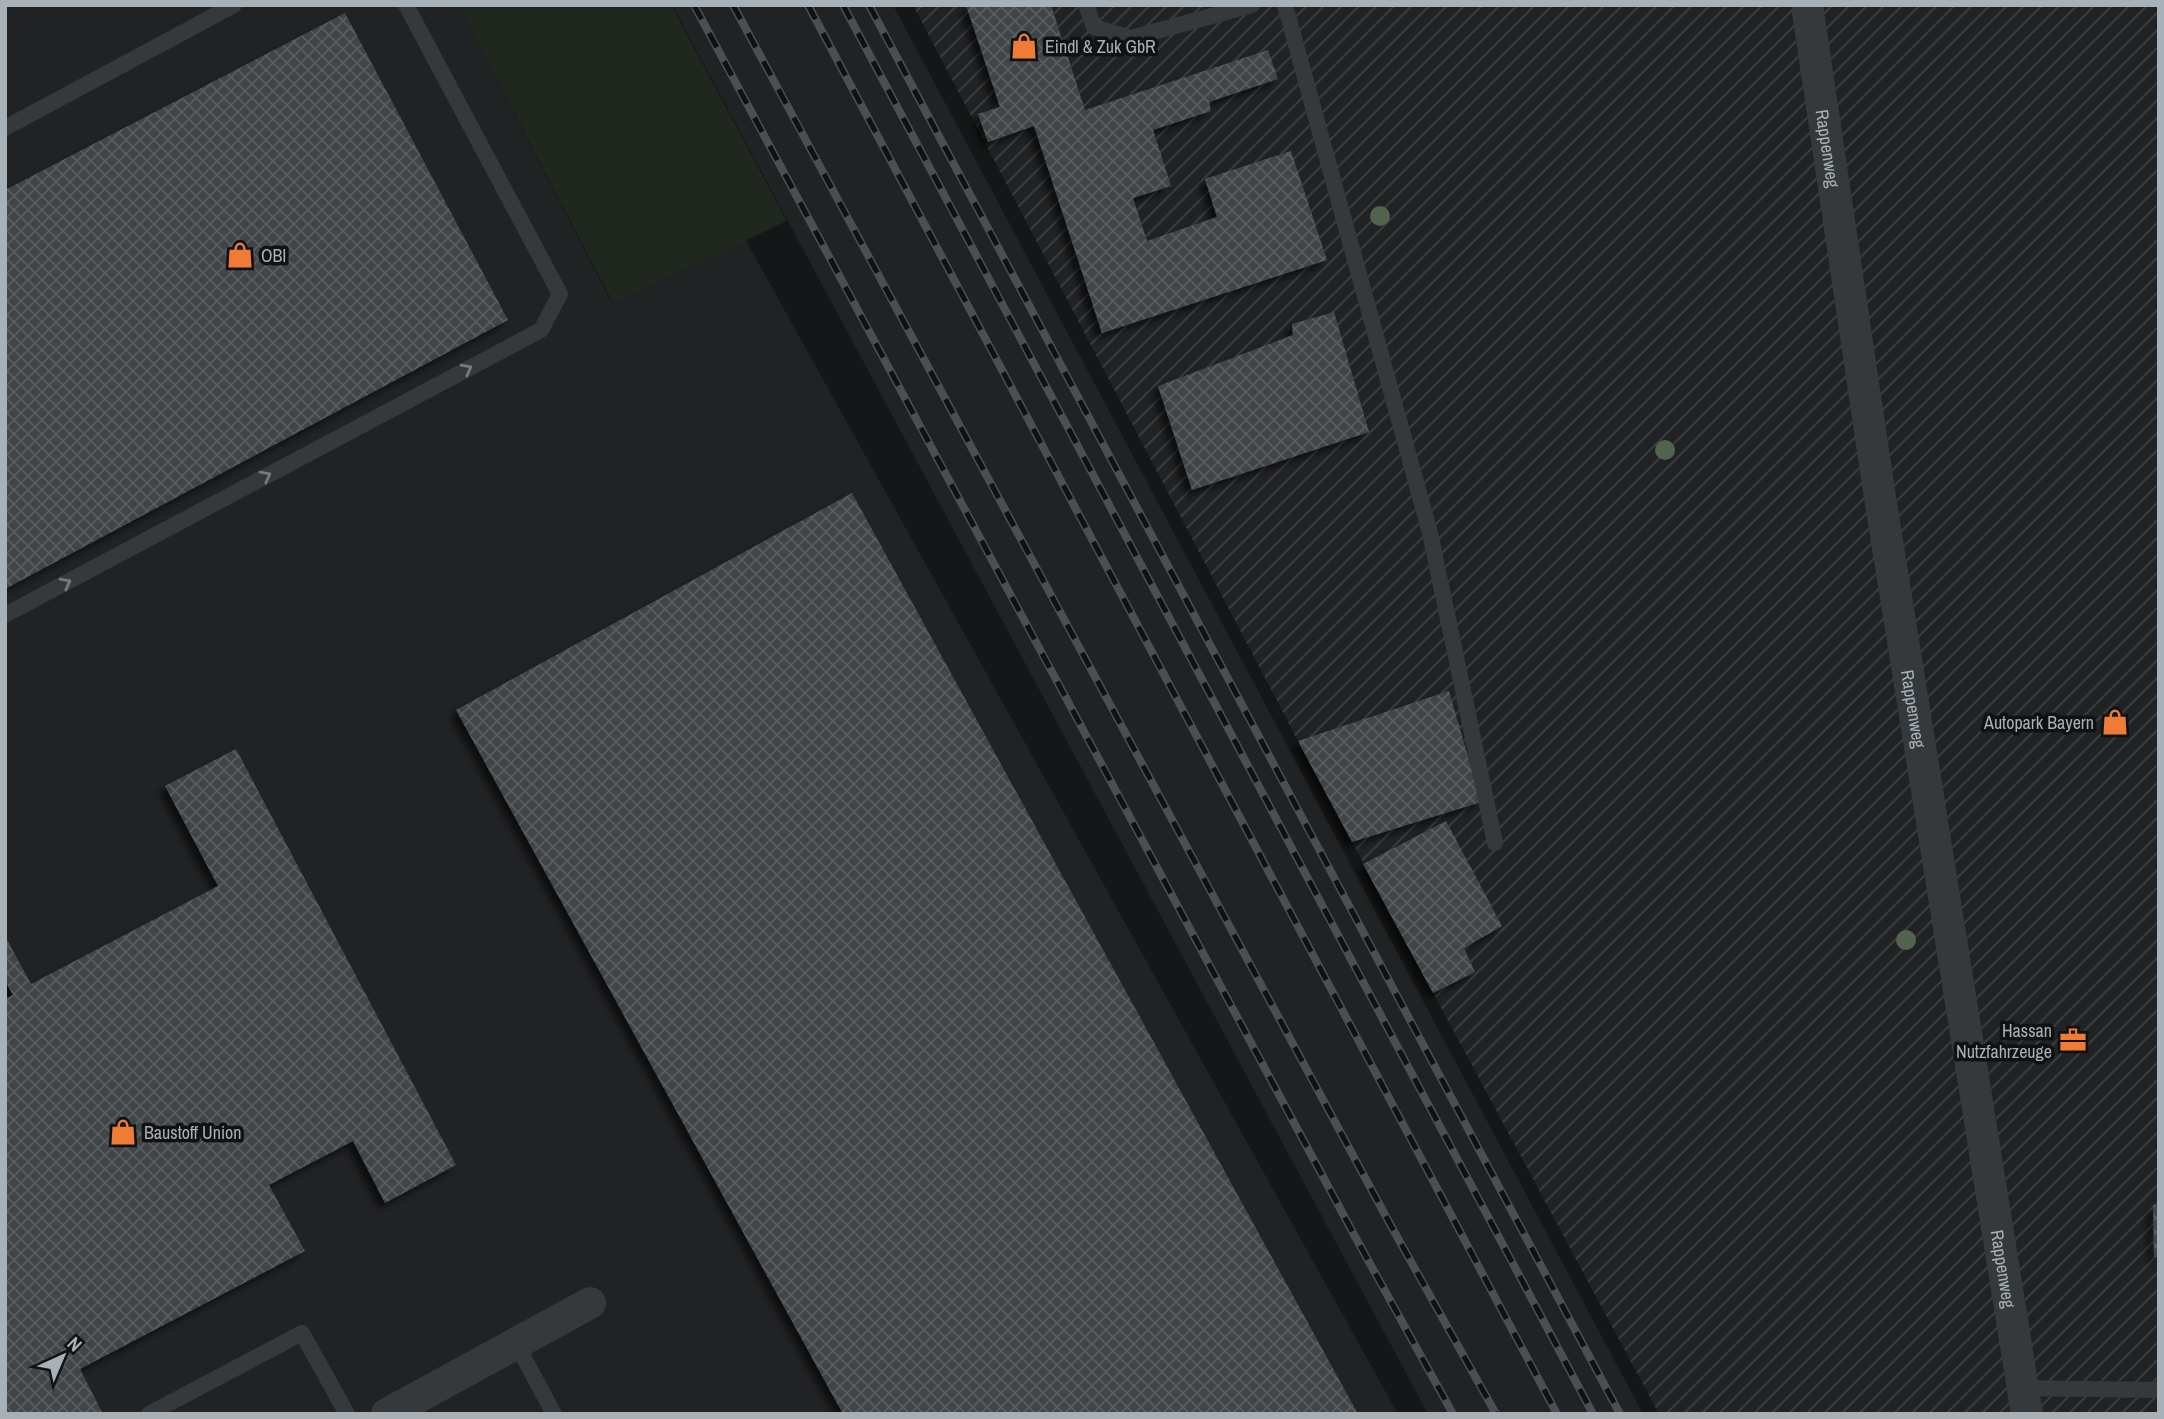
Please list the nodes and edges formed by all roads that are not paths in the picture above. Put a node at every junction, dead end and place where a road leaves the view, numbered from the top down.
1 (234, 5) edge
2 (406, 5) edge
3 (1086, 5) edge
4 (1252, 5) edge
5 (1285, 5) edge
6 (1807, 5) edge
7 (5, 128) edge
8 (5, 615) edge
9 (1496, 843) dead end
10 (590, 1303) dead end
11 (516, 1343) junction
12 (2159, 1390) edge
13 (2025, 1401) edge
14 (404, 1410) edge
15 (149, 1414) edge
16 (347, 1414) edge
17 (554, 1414) edge

1 - 7 lane
8 -> 2 lane
3 - 4 lane
5 - 9 lane
6 - 13 street, Rappenweg
10 - 11 street
11 - 14 street
11 - 17 lane
12 - 13 lane
15 - 16 lane

